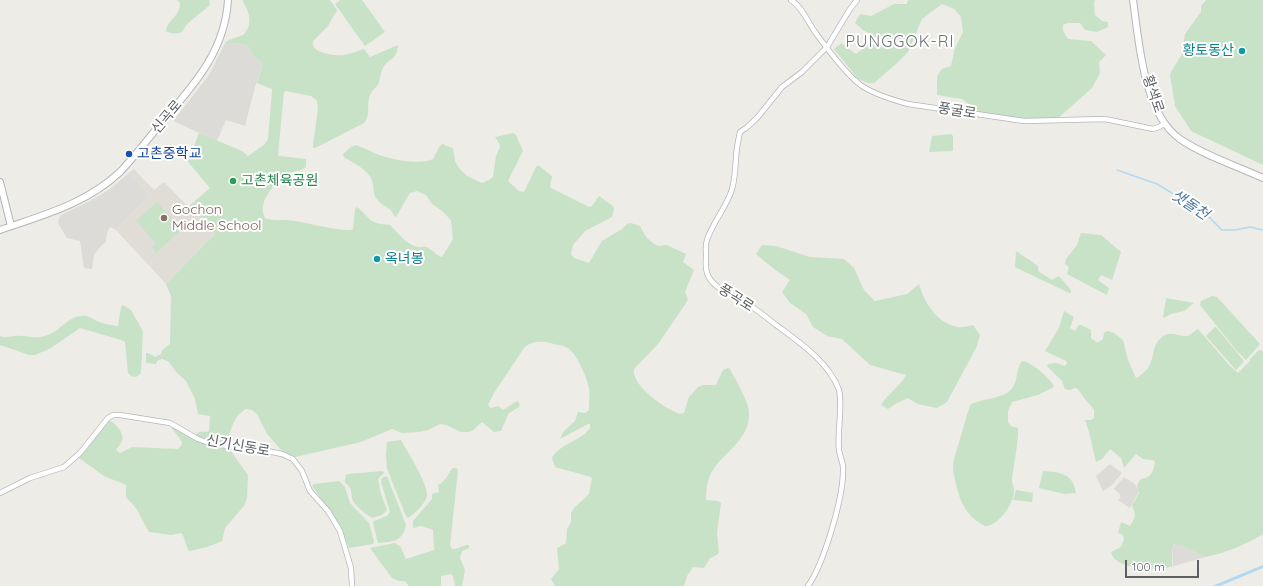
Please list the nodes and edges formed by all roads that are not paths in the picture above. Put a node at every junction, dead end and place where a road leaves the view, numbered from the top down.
1 (228, 0) edge
2 (791, 0) edge
3 (857, 0) edge
4 (1133, 0) edge
5 (827, 47) junction
6 (1164, 124) junction
7 (1263, 178) edge
8 (0, 182) edge
9 (10, 226) junction
10 (0, 230) edge
11 (0, 493) edge
12 (352, 586) edge
13 (808, 586) edge

1 - 9 street, 신곡로
2 - 5 street, 풍굴로
3 - 5 street, 풍곡로
4 - 6 street, 황색로
5 - 6 street, 풍굴로
5 - 13 street, 풍곡로
6 - 7 street, 황색로
8 - 9 street
9 - 10 street, 신곡로
11 - 12 street, 신기신동로

